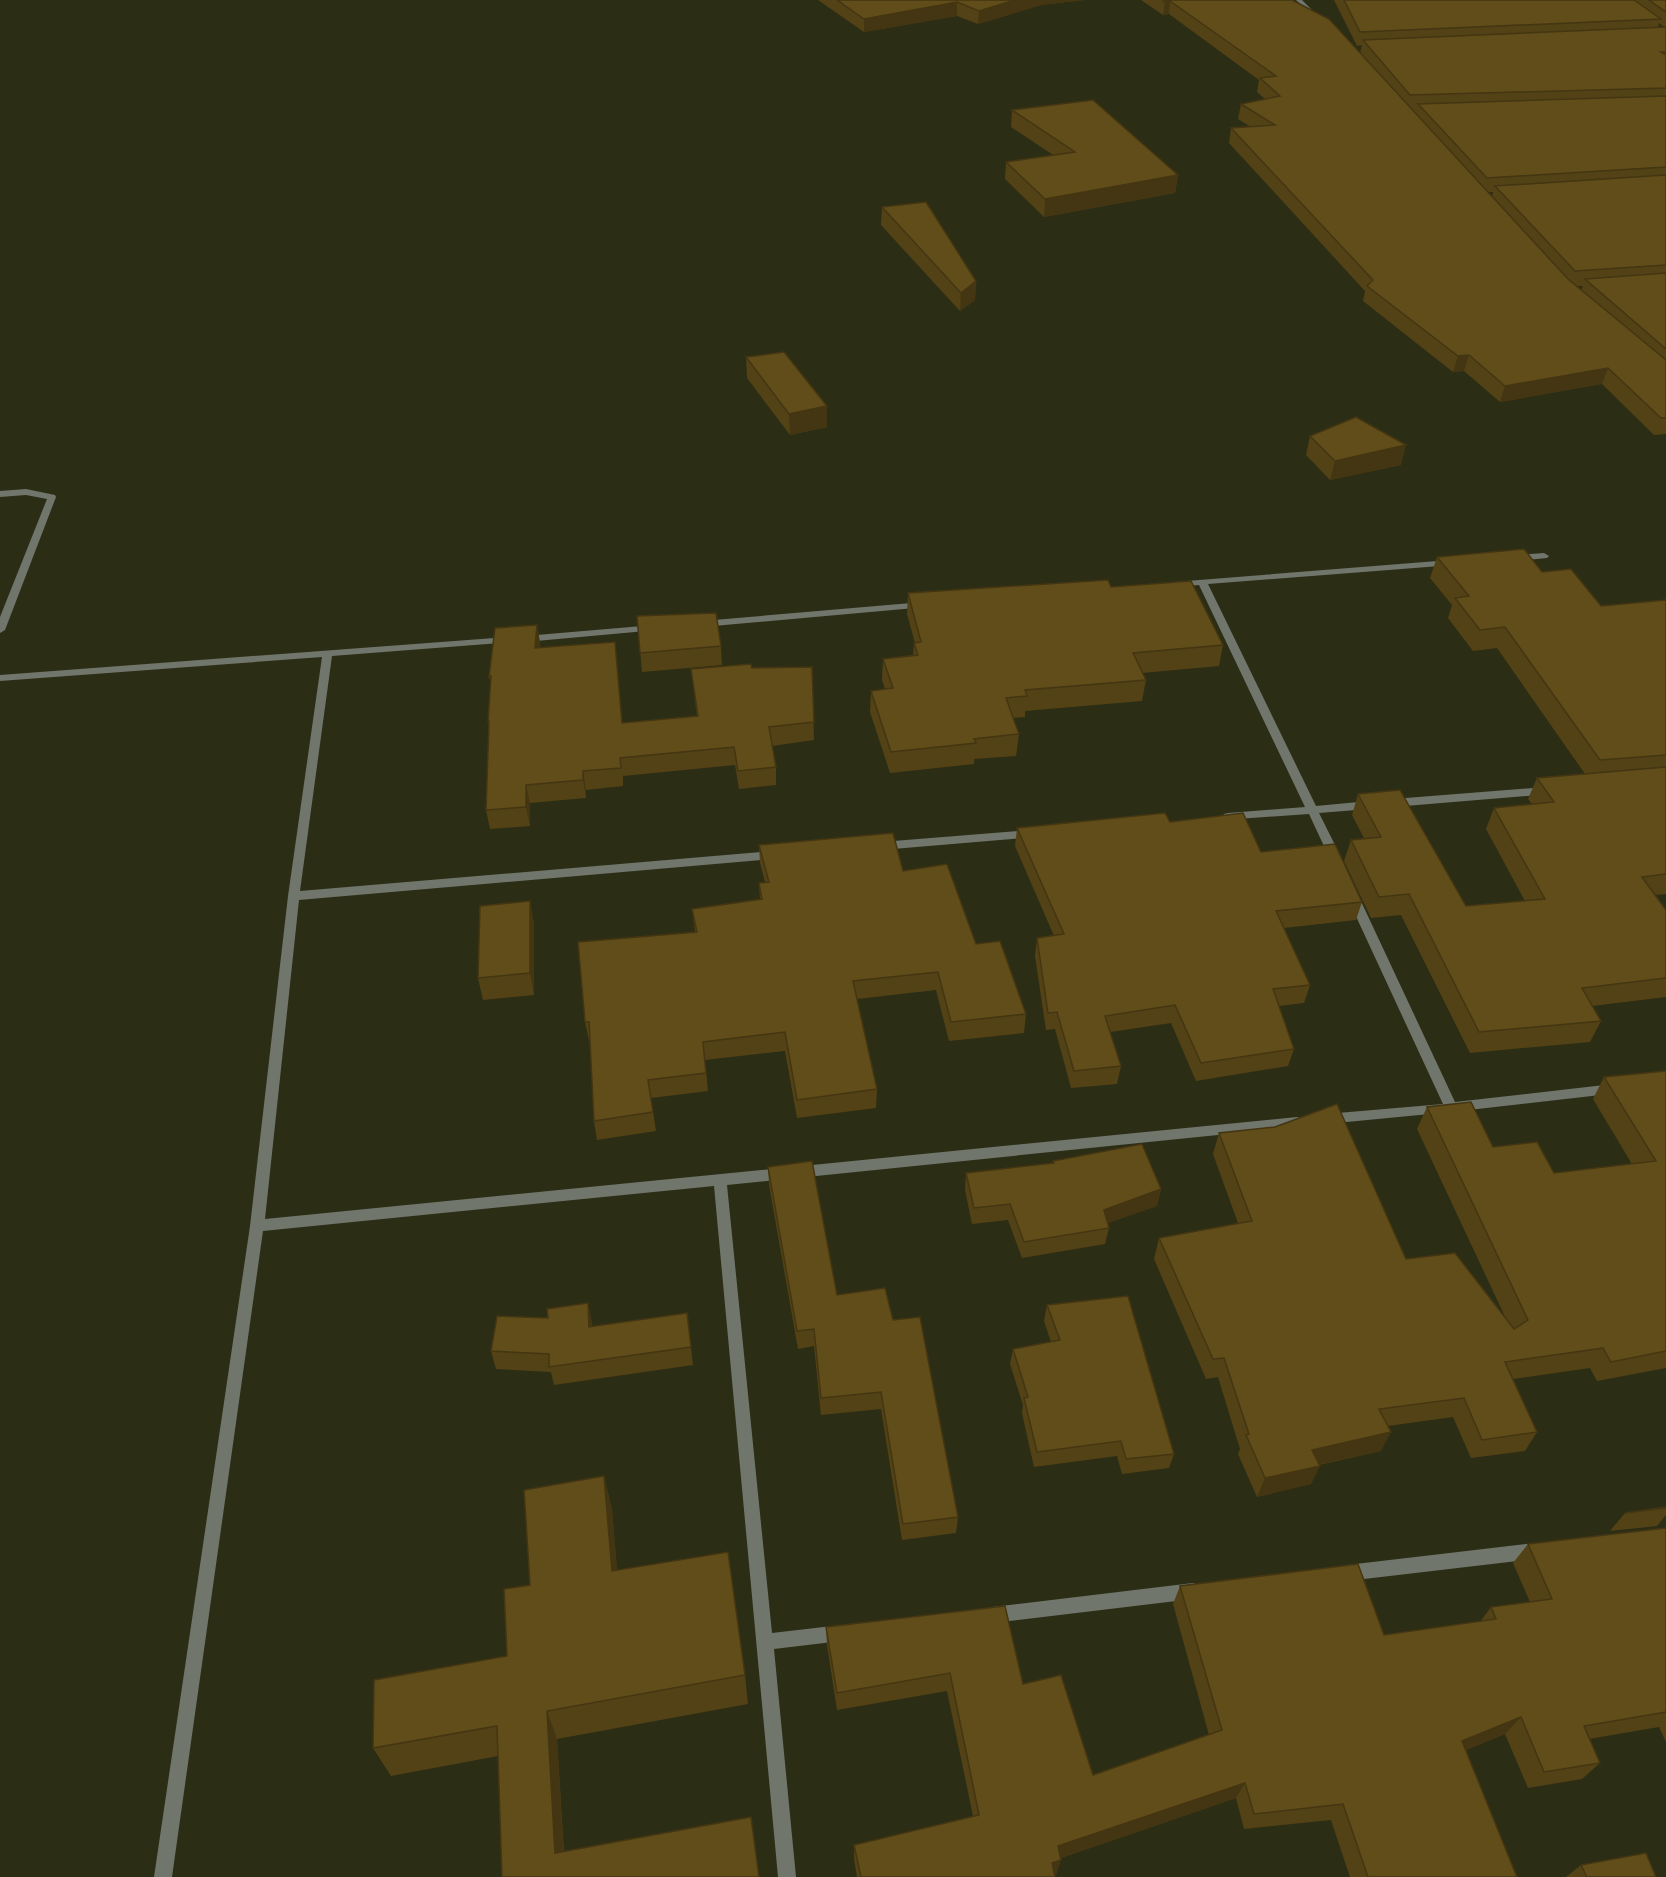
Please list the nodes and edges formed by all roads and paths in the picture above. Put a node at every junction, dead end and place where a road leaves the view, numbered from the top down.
1 (1299, 0) edge
2 (1324, 25) edge
3 (0, 494) edge
4 (1544, 555) dead end
5 (1508, 558) edge
6 (1461, 562) edge
7 (1202, 582) junction
8 (1167, 585) edge
9 (930, 605) edge
10 (694, 625) edge
11 (670, 627) edge
12 (0, 630) edge
13 (327, 655) junction
14 (0, 678) edge
15 (1560, 789) edge
16 (1313, 810) junction
17 (1218, 818) edge
18 (1040, 833) edge
19 (874, 847) edge
20 (792, 854) edge
21 (294, 896) junction
22 (1632, 1087) edge
23 (1451, 1107) junction
24 (720, 1180) junction
25 (256, 1226) junction
26 (1547, 1549) edge
27 (1334, 1574) edge
28 (1204, 1590) edge
29 (978, 1616) edge
30 (860, 1630) edge
31 (765, 1642) junction
32 (163, 1877) edge
33 (787, 1877) edge

1 - 2 street
3 - 12 street
4 - 5 street
6 - 7 street
7 - 8 street
7 - 16 street
9 - 10 street
11 - 13 street
13 - 14 street
13 - 21 street
15 - 16 street
16 - 17 street
16 - 23 street
18 - 19 street
20 - 21 street
21 - 25 street
22 - 23 street
23 - 24 street
24 - 25 street
24 - 31 street
25 - 32 street
26 - 27 street
28 - 29 street
30 - 31 street
31 - 33 street

